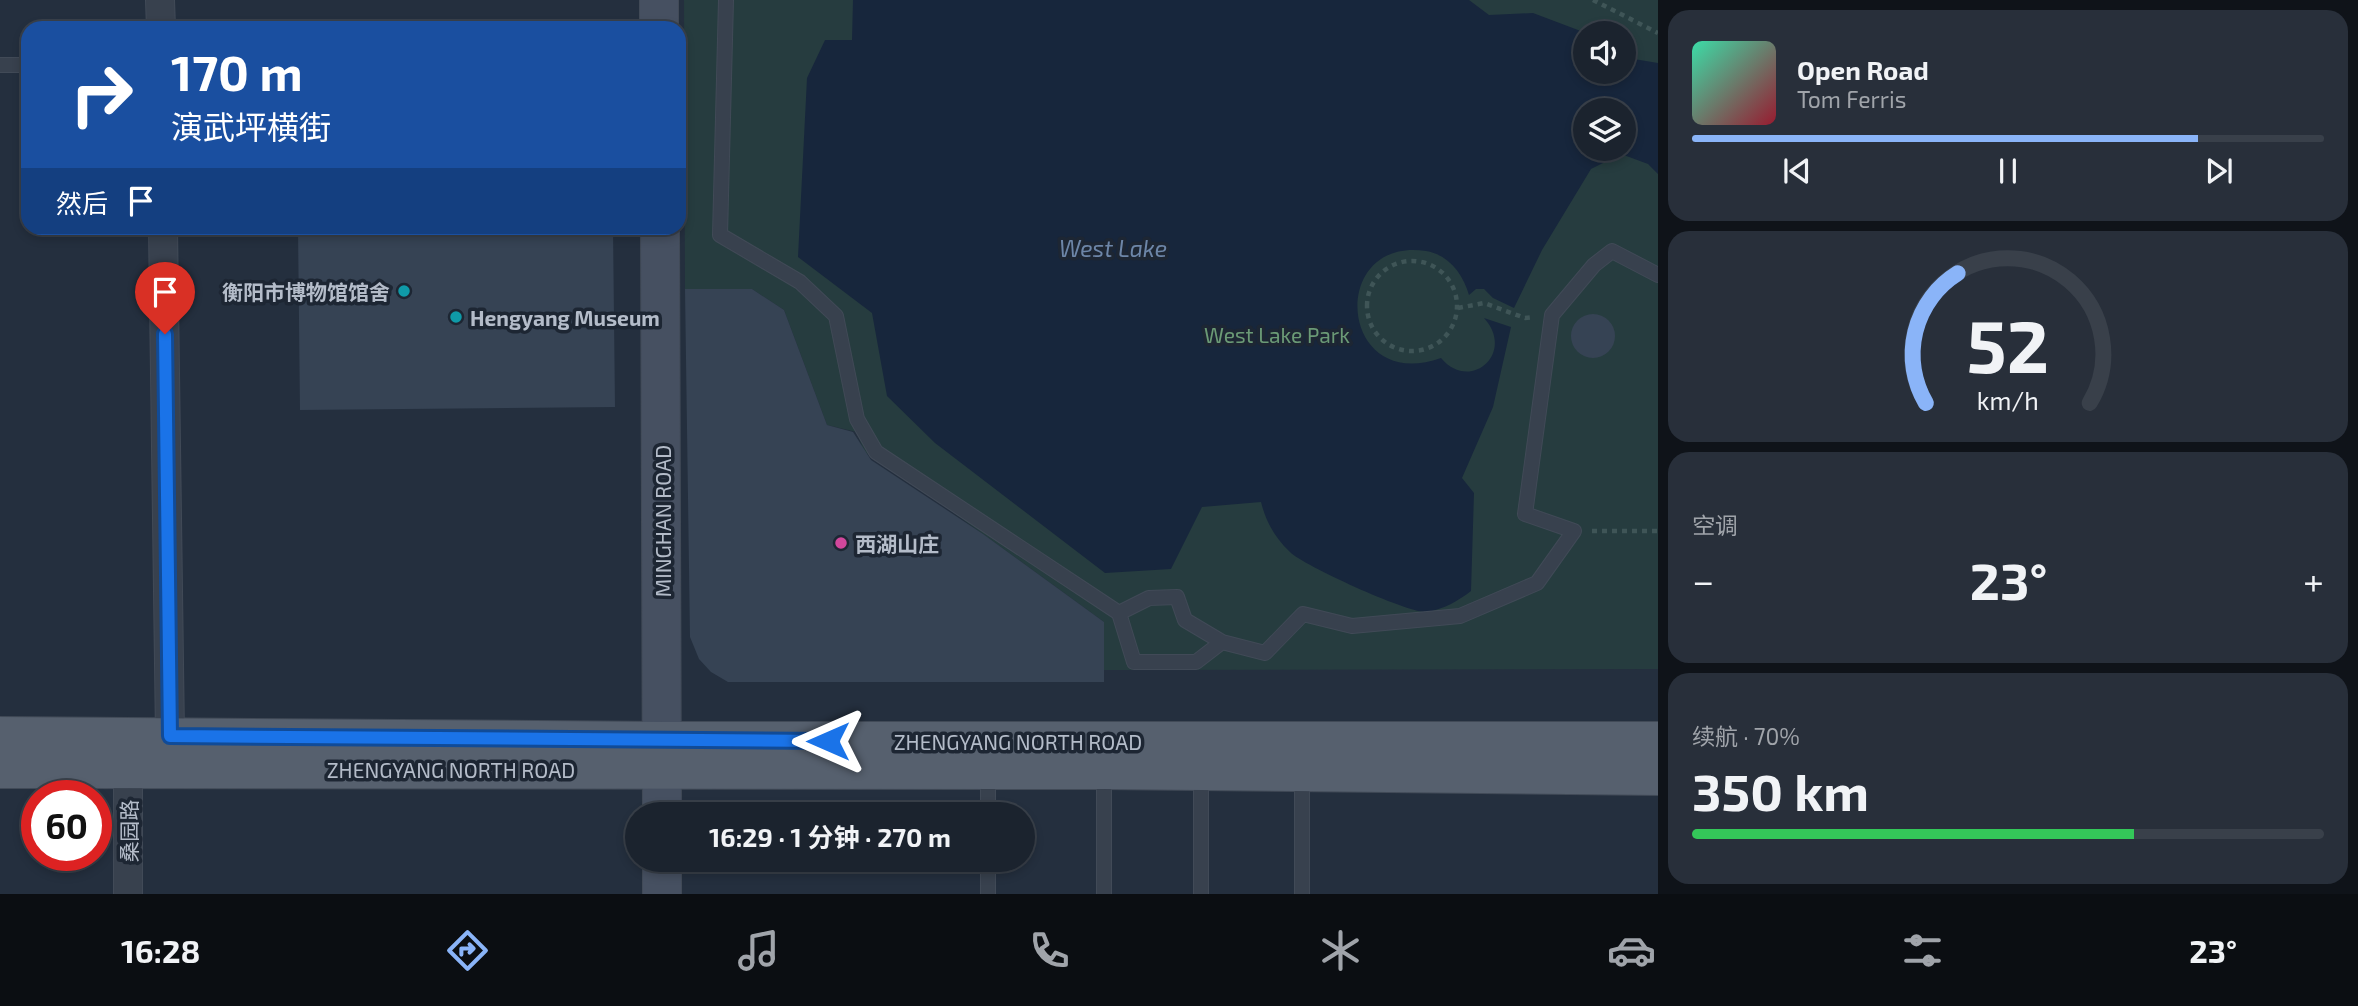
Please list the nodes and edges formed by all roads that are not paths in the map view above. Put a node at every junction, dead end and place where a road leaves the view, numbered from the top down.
1 (160, 0) edge
2 (647, 0) edge
3 (659, 0) edge
4 (726, 0) edge
5 (161, 21) edge
6 (647, 21) edge
7 (659, 21) edge
8 (0, 65) edge
9 (21, 65) edge
10 (163, 235) edge
11 (648, 235) edge
12 (660, 235) edge
13 (1658, 275) edge
14 (1119, 613) junction
15 (1222, 642) junction
16 (0, 736) edge
17 (170, 736) junction
18 (1658, 741) edge
19 (656, 755) junction
20 (128, 768) junction
21 (0, 769) edge
22 (988, 770) junction
23 (1104, 770) junction
24 (1201, 772) junction
25 (1302, 772) junction
26 (1658, 776) edge
27 (650, 802) edge
28 (661, 802) edge
29 (988, 802) edge
30 (649, 872) edge
31 (662, 872) edge
32 (988, 872) edge
33 (128, 894) edge
34 (650, 894) edge
35 (662, 894) edge
36 (988, 894) edge
37 (1104, 894) edge
38 (1201, 894) edge
39 (1302, 894) edge

1 - 5 street
2 - 6 street
3 - 7 street
4 - 14 lane
8 - 9 lane
10 - 17 street
11 - 19 street, MINGHAN ROAD
12 - 19 street, MINGHAN ROAD
13 - 15 lane
14 - 15 lane
14 - 15 lane
16 - 17 main road, ZHENGYANG NORTH ROAD
17 - 19 main road, ZHENGYANG NORTH ROAD
18 - 19 main road, ZHENGYANG NORTH ROAD
19 - 20 main road, ZHENGYANG NORTH ROAD
19 - 22 main road, ZHENGYANG NORTH ROAD
19 - 27 street, MINGHAN ROAD
19 - 28 street, MINGHAN ROAD
20 - 21 main road, ZHENGYANG NORTH ROAD
20 - 33 street, 桑园路
22 - 23 main road, ZHENGYANG NORTH ROAD
22 - 29 lane
23 - 24 main road, ZHENGYANG NORTH ROAD
23 - 37 lane
24 - 25 main road, ZHENGYANG NORTH ROAD
24 - 38 lane
25 - 26 main road, ZHENGYANG NORTH ROAD
25 - 39 lane
30 - 34 street
31 - 35 street
32 - 36 lane

